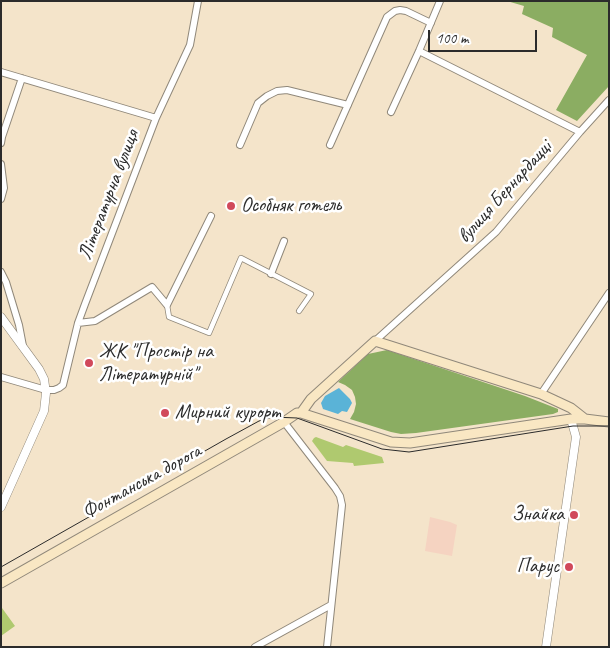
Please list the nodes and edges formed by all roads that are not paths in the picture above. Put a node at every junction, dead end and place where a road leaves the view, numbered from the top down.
1 (198, 1) edge
2 (440, 1) edge
3 (431, 23) junction
4 (419, 51) junction
5 (1, 72) edge
6 (22, 78) junction
7 (609, 100) edge
8 (348, 106) junction
9 (391, 112) dead end
10 (156, 118) junction
11 (580, 132) junction
12 (1, 143) edge
13 (330, 144) dead end
14 (240, 145) dead end
15 (1, 164) edge
16 (1, 199) edge
17 (211, 216) dead end
18 (284, 241) dead end
19 (1, 272) edge
20 (271, 274) junction
21 (609, 293) edge
22 (167, 305) junction
23 (299, 311) dead end
24 (1, 317) edge
25 (78, 323) junction
26 (375, 342) junction
27 (23, 347) junction
28 (1, 377) edge
29 (46, 390) junction
30 (541, 394) junction
31 (571, 408) junction
32 (301, 412) junction
33 (585, 419) junction
34 (567, 420) junction
35 (284, 422) junction
36 (609, 422) edge
37 (1, 507) edge
38 (1, 583) edge
39 (331, 605) junction
40 (255, 647) edge
41 (326, 647) edge
42 (546, 647) edge

1 - 10 street, Літературна вулиця
2 - 3 street
3 - 4 street
3 - 8 street
4 - 9 street
4 - 11 street
5 - 6 street
6 - 10 street
6 - 12 street
7 - 11 street, вулиця Бернардацці
8 - 13 street
8 - 14 street
10 - 25 street, Літературна вулиця
11 - 26 street, вулиця Бернардацці
15 - 16 street
17 - 22 street
18 - 20 street
19 - 27 street
20 - 22 street
20 - 23 street
21 - 30 street
22 - 25 street
24 - 27 street
25 - 29 street, Літературна вулиця
26 - 30 main road
26 - 32 main road, Фонтанська дорога
27 - 29 street
28 - 29 street
29 - 37 street
30 - 31 main road
31 - 33 main road
31 - 34 main road
32 - 34 main road
32 - 35 main road, Фонтанська дорога
33 - 34 main road
33 - 36 main road
34 - 42 street
35 - 38 main road, Фонтанська дорога
35 - 39 street
39 - 40 street
39 - 41 street

